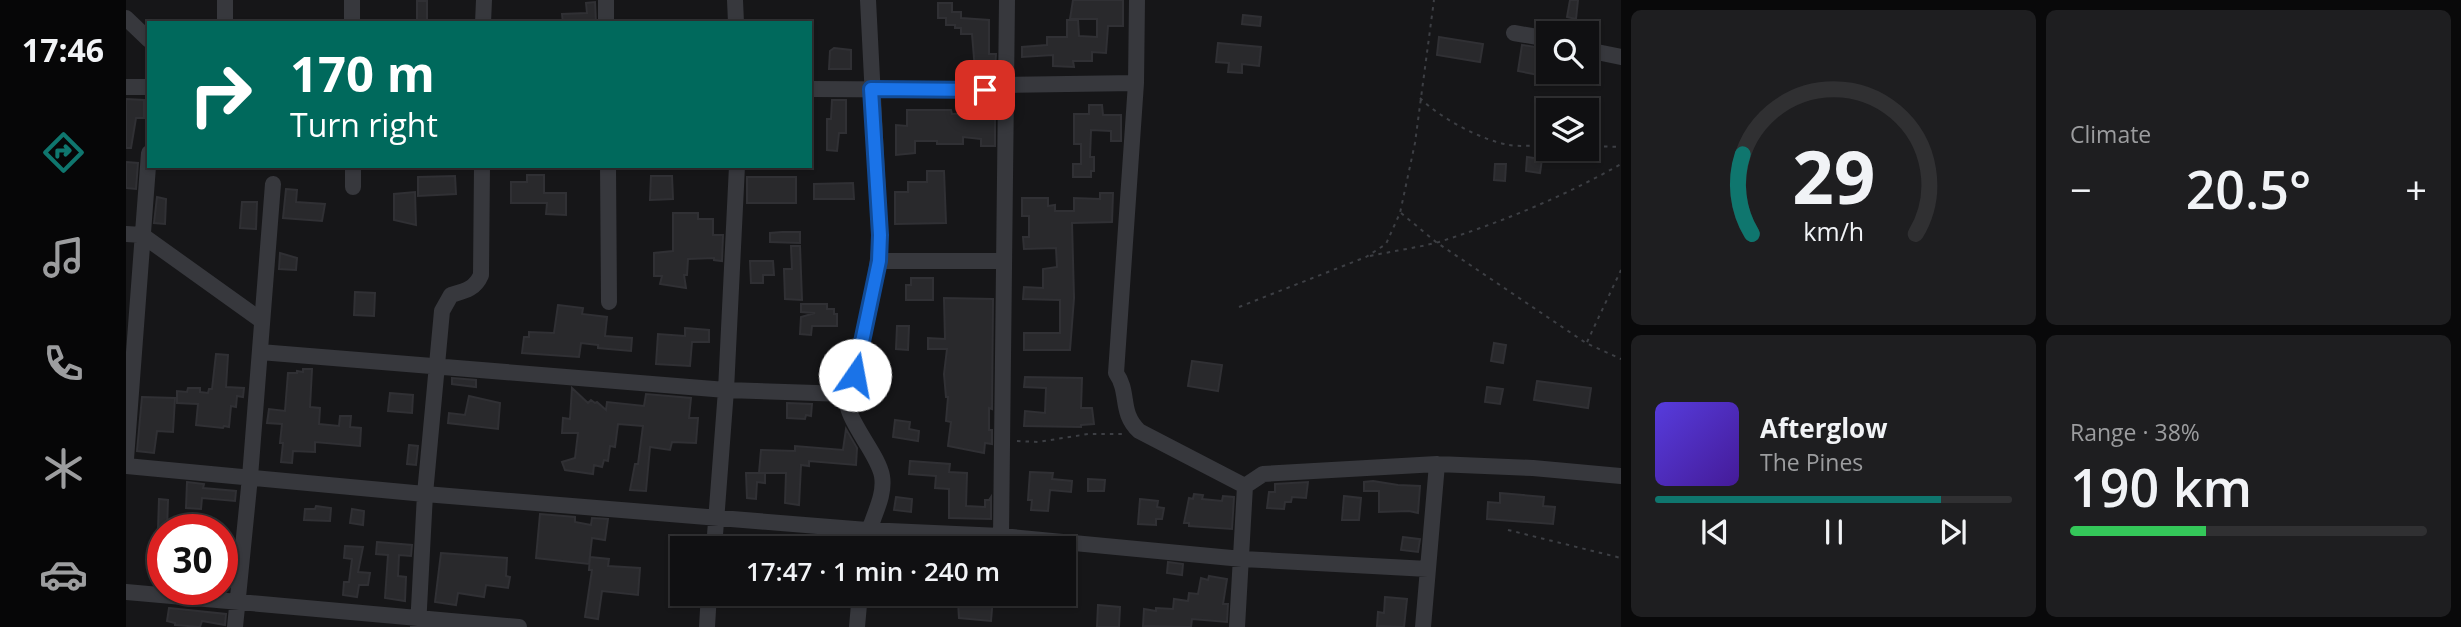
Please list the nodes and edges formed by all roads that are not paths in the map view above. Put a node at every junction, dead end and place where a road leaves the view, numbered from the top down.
1 (225, 0) edge
2 (352, 0) edge
3 (484, 0) edge
4 (606, 0) edge
5 (735, 0) edge
6 (868, 0) edge
7 (1007, 0) edge
8 (1137, 0) edge
9 (126, 18) edge
10 (225, 21) edge
11 (352, 21) edge
12 (484, 21) edge
13 (606, 21) edge
14 (736, 21) edge
15 (1514, 33) dead end
16 (1536, 37) edge
17 (147, 38) edge
18 (1599, 52) edge
19 (1621, 57) edge
20 (1136, 83) junction
21 (1006, 85) junction
22 (126, 87) edge
23 (147, 87) edge
24 (812, 89) edge
25 (871, 89) junction
26 (147, 164) edge
27 (353, 168) edge
28 (482, 168) edge
29 (608, 168) edge
30 (737, 168) edge
31 (273, 184) dead end
32 (353, 187) dead end
33 (134, 234) edge
34 (879, 261) junction
35 (1004, 261) junction
36 (609, 302) dead end
37 (262, 321) junction
38 (260, 352) junction
39 (437, 366) junction
40 (726, 390) junction
41 (846, 394) junction
42 (126, 459) edge
43 (1437, 464) junction
44 (126, 466) edge
45 (1621, 476) edge
46 (250, 477) junction
47 (1245, 486) junction
48 (425, 494) junction
49 (718, 517) junction
50 (867, 530) junction
51 (716, 536) edge
52 (866, 536) edge
53 (1001, 536) joint
54 (1076, 543) edge
55 (1242, 559) junction
56 (1428, 569) junction
57 (126, 592) edge
58 (238, 593) edge
59 (147, 594) edge
60 (238, 603) edge
61 (237, 605) edge
62 (708, 606) edge
63 (859, 606) edge
64 (418, 623) edge
65 (235, 627) edge
66 (519, 627) edge
67 (707, 627) edge
68 (857, 627) edge
69 (1237, 627) edge
70 (1423, 627) edge

1 - 10 street
2 - 11 street
3 - 12 street
4 - 13 street
5 - 14 street
6 - 25 street
7 - 21 street
8 - 20 street
9 - 17 street
15 - 16 street
18 - 19 street
20 - 21 street
20 - 47 street
21 - 25 street
21 - 35 street
22 - 23 street
24 - 25 street
25 - 34 street
26 - 33 street
27 - 32 street
28 - 39 street
29 - 36 street
30 - 40 street
31 - 37 street
33 - 37 street
33 - 42 street
34 - 35 street
34 - 41 street
35 - 53 street
37 - 38 street
38 - 39 street
38 - 46 street
39 - 40 street
39 - 48 street
40 - 41 street
40 - 49 street
41 - 50 street
43 - 45 street
43 - 47 street
43 - 56 street
44 - 46 street
46 - 48 street
46 - 58 street
47 - 55 street
48 - 49 street
48 - 64 street
49 - 50 street
49 - 51 street
50 - 52 street
50 - 53 street
54 - 55 street
55 - 56 street
55 - 69 street
56 - 70 street
57 - 59 street
60 - 64 street
61 - 65 street
62 - 67 street
63 - 68 street
64 - 66 street

